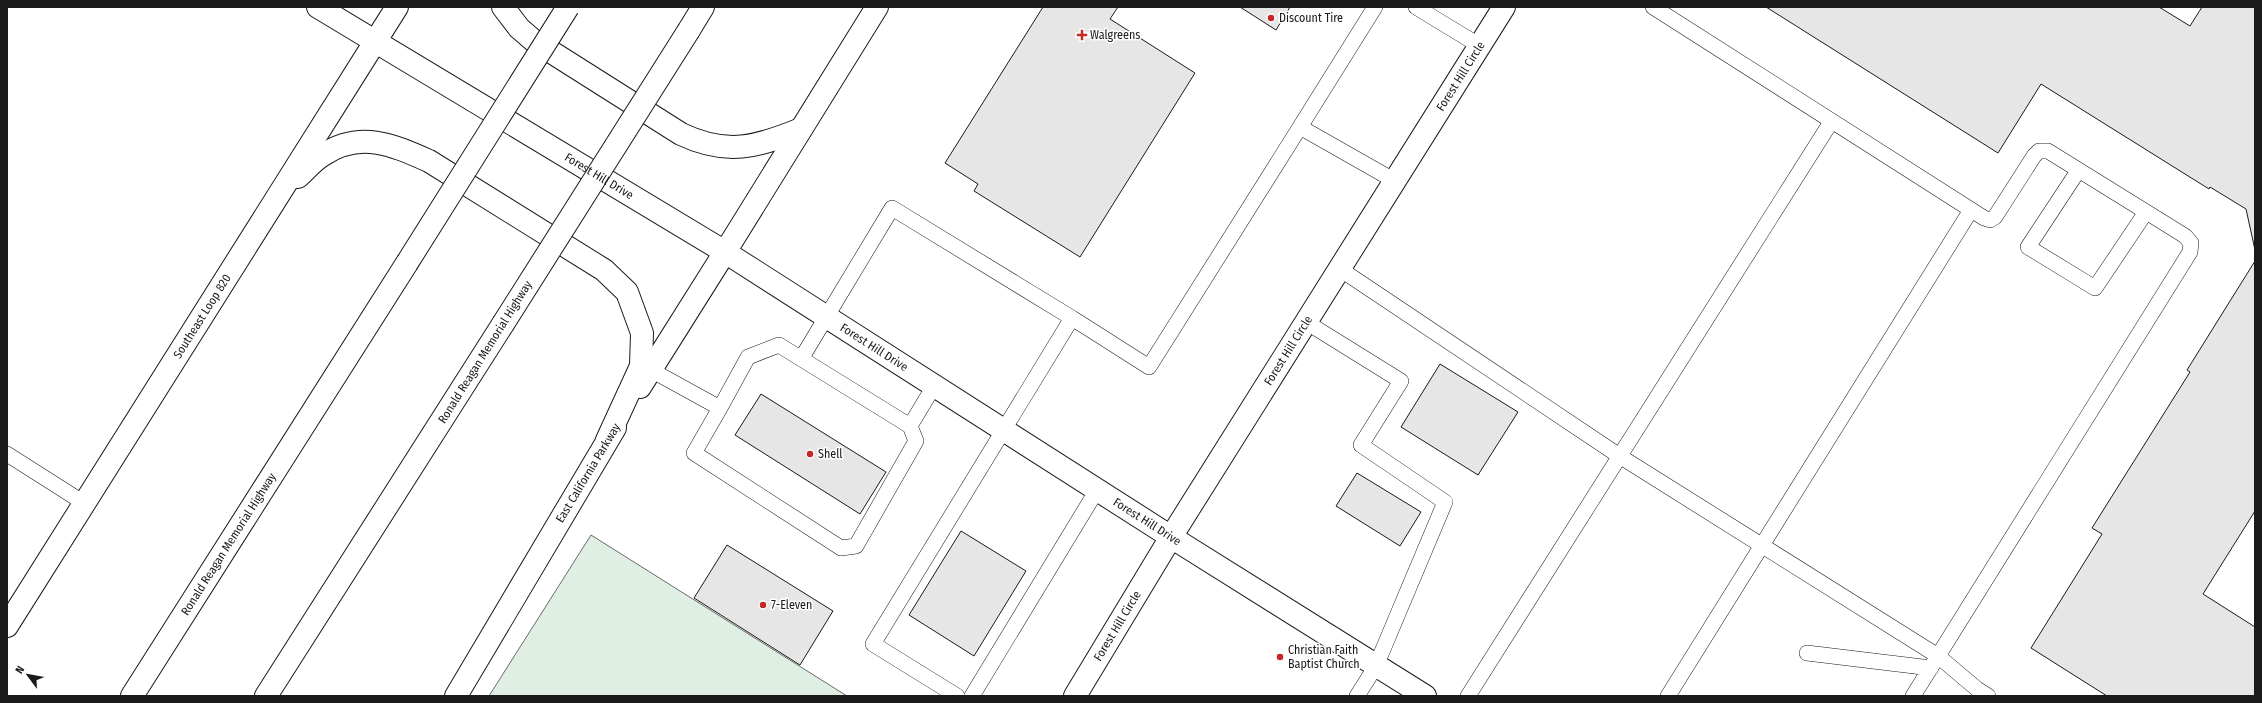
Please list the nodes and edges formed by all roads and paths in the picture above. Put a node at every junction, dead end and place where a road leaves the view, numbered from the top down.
1 (318, 7) edge
2 (397, 7) edge
3 (503, 7) edge
4 (568, 7) edge
5 (703, 7) edge
6 (878, 7) edge
7 (1375, 7) edge
8 (1416, 7) edge
9 (1504, 7) edge
10 (1653, 7) edge
11 (376, 41) junction
12 (1480, 46) junction
13 (1831, 122) junction
14 (1300, 127) junction
15 (801, 129) junction
16 (2078, 171) junction
17 (1395, 181) junction
18 (273, 201) junction
19 (1971, 210) junction
20 (2146, 212) junction
21 (725, 252) junction
22 (1340, 269) junction
23 (827, 317) junction
24 (1072, 318) junction
25 (1306, 322) junction
26 (801, 358) junction
27 (651, 370) junction
28 (934, 386) junction
29 (720, 408) junction
30 (910, 426) junction
31 (1002, 430) junction
32 (607, 440) junction
33 (7, 454) edge
34 (1621, 457) junction
35 (1097, 490) junction
36 (84, 503) junction
37 (1171, 537) junction
38 (1763, 546) junction
39 (7, 626) edge
40 (1807, 653) dead end
41 (1935, 662) junction
42 (1376, 666) junction
43 (268, 694) edge
44 (132, 696) edge
45 (456, 696) edge
46 (957, 696) edge
47 (972, 696) edge
48 (1075, 696) edge
49 (1357, 696) edge
50 (1425, 696) edge
51 (1468, 696) edge
52 (1668, 696) edge
53 (1913, 696) edge
54 (1988, 696) edge

1 - 11 main road, Forest Hill Drive
2 - 11 main road, Southeast Loop 820
3 - 15 main road
4 - 44 main road, Ronald Reagan Memorial Highway, bridge
5 - 43 main road, Ronald Reagan Memorial Highway, bridge
6 - 15 main road, East California Parkway
7 - 14 lane
8 - 12 lane
9 - 12 main road, Forest Hill Circle
10 - 13 lane
11 - 18 main road, Southeast Loop 820
11 - 21 main road, Forest Hill Drive
12 - 17 main road, Forest Hill Circle
13 - 19 lane
13 - 34 lane
14 - 17 lane
14 - 24 lane
15 - 21 main road, East California Parkway
16 - 19 lane
16 - 20 lane
16 - 20 lane
17 - 22 main road, Forest Hill Circle
18 - 32 main road
18 - 36 main road, Southeast Loop 820
19 - 38 lane
20 - 41 lane
21 - 23 main road, Forest Hill Drive
21 - 27 main road, East California Parkway
22 - 25 main road, Forest Hill Circle
22 - 34 lane
23 - 24 lane
23 - 26 lane
23 - 28 main road, Forest Hill Drive
24 - 31 lane
25 - 37 main road, Forest Hill Circle
25 - 42 lane
26 - 29 lane
26 - 30 lane
27 - 29 lane
27 - 32 main road, East California Parkway
28 - 30 lane
28 - 31 main road, Forest Hill Drive
29 - 30 lane
31 - 35 main road, Forest Hill Drive
31 - 46 lane
32 - 45 main road, East California Parkway
33 - 36 lane
34 - 38 lane
34 - 51 lane
35 - 37 main road, Forest Hill Drive
35 - 47 lane
36 - 39 main road, Southeast Loop 820
37 - 42 main road, Forest Hill Drive
37 - 48 main road, Forest Hill Circle
38 - 41 lane
38 - 52 lane
40 - 41 lane
41 - 53 lane
41 - 54 lane
42 - 49 lane
42 - 50 main road, Forest Hill Drive

